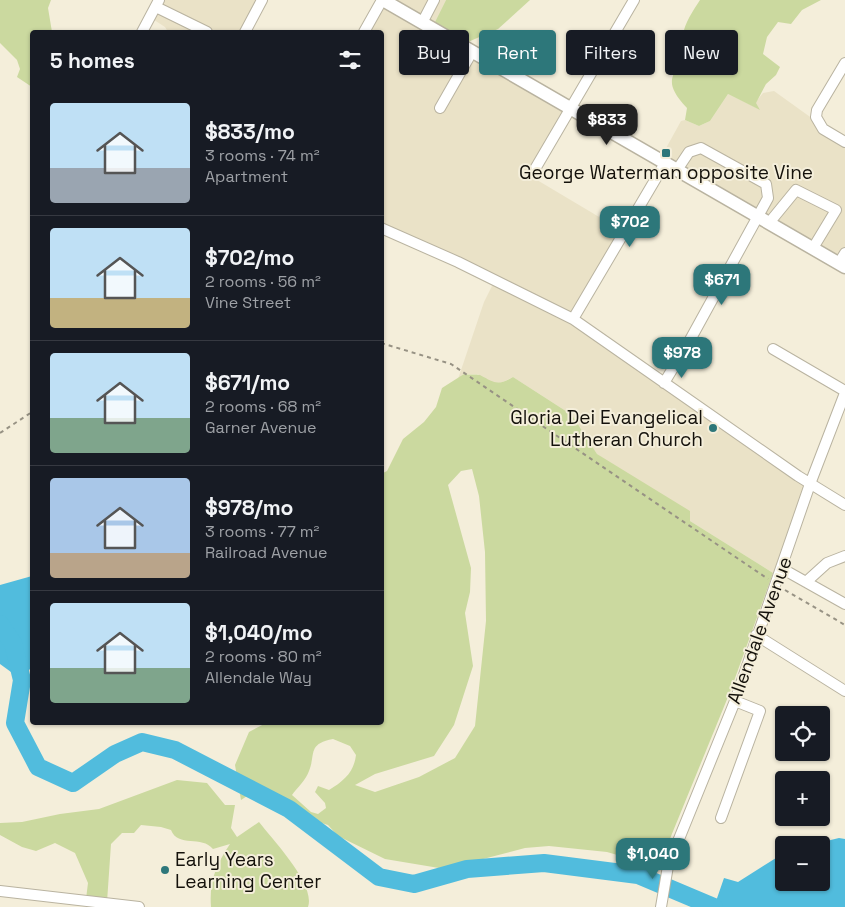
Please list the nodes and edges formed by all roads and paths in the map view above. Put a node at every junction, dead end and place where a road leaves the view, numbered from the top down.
1 (262, 0) edge
2 (383, 0) edge
3 (434, 0) edge
4 (634, 0) edge
5 (158, 3) edge
6 (422, 23) junction
7 (143, 30) edge
8 (204, 30) edge
9 (245, 30) edge
10 (365, 30) edge
11 (472, 52) junction
12 (845, 63) edge
13 (440, 108) dead end
14 (572, 110) junction
15 (845, 142) edge
16 (665, 163) junction
17 (536, 169) dead end
18 (677, 170) junction
19 (763, 220) junction
20 (384, 229) edge
21 (813, 248) junction
22 (843, 261) edge
23 (573, 319) junction
24 (384, 344) edge
25 (773, 349) dead end
26 (664, 383) junction
27 (845, 392) edge
28 (30, 413) edge
29 (0, 433) edge
30 (810, 484) junction
31 (845, 505) edge
32 (845, 556) edge
33 (781, 568) junction
34 (806, 582) junction
35 (775, 584) junction
36 (845, 604) edge
37 (845, 625) edge
38 (756, 635) junction
39 (845, 691) edge
40 (735, 701) junction
41 (721, 818) dead end
42 (0, 891) edge
43 (662, 902) edge
44 (139, 907) edge

1 - 9 street
2 - 6 main road
2 - 10 street
3 - 6 street
4 - 14 street
5 - 7 street
5 - 8 street
6 - 11 main road
11 - 13 street
11 - 14 main road
12 - 15 street
14 - 16 main road
14 - 17 street
16 - 18 main road
16 - 23 street
18 - 19 main road
18 - 19 street
19 - 21 main road
19 - 21 street
19 - 26 street
20 - 23 street
21 - 22 main road
23 - 26 street
24 - 35 path
25 - 27 street
26 - 30 street
27 - 30 street, Allendale Avenue
28 - 29 path
30 - 31 street
30 - 33 street, Allendale Avenue
32 - 34 street
33 - 34 street
33 - 35 street, Allendale Avenue
34 - 36 street
35 - 37 path
35 - 38 street, Allendale Avenue
38 - 39 street
38 - 40 street, Allendale Avenue
40 - 41 street
40 - 43 street, Allendale Avenue
42 - 44 street

